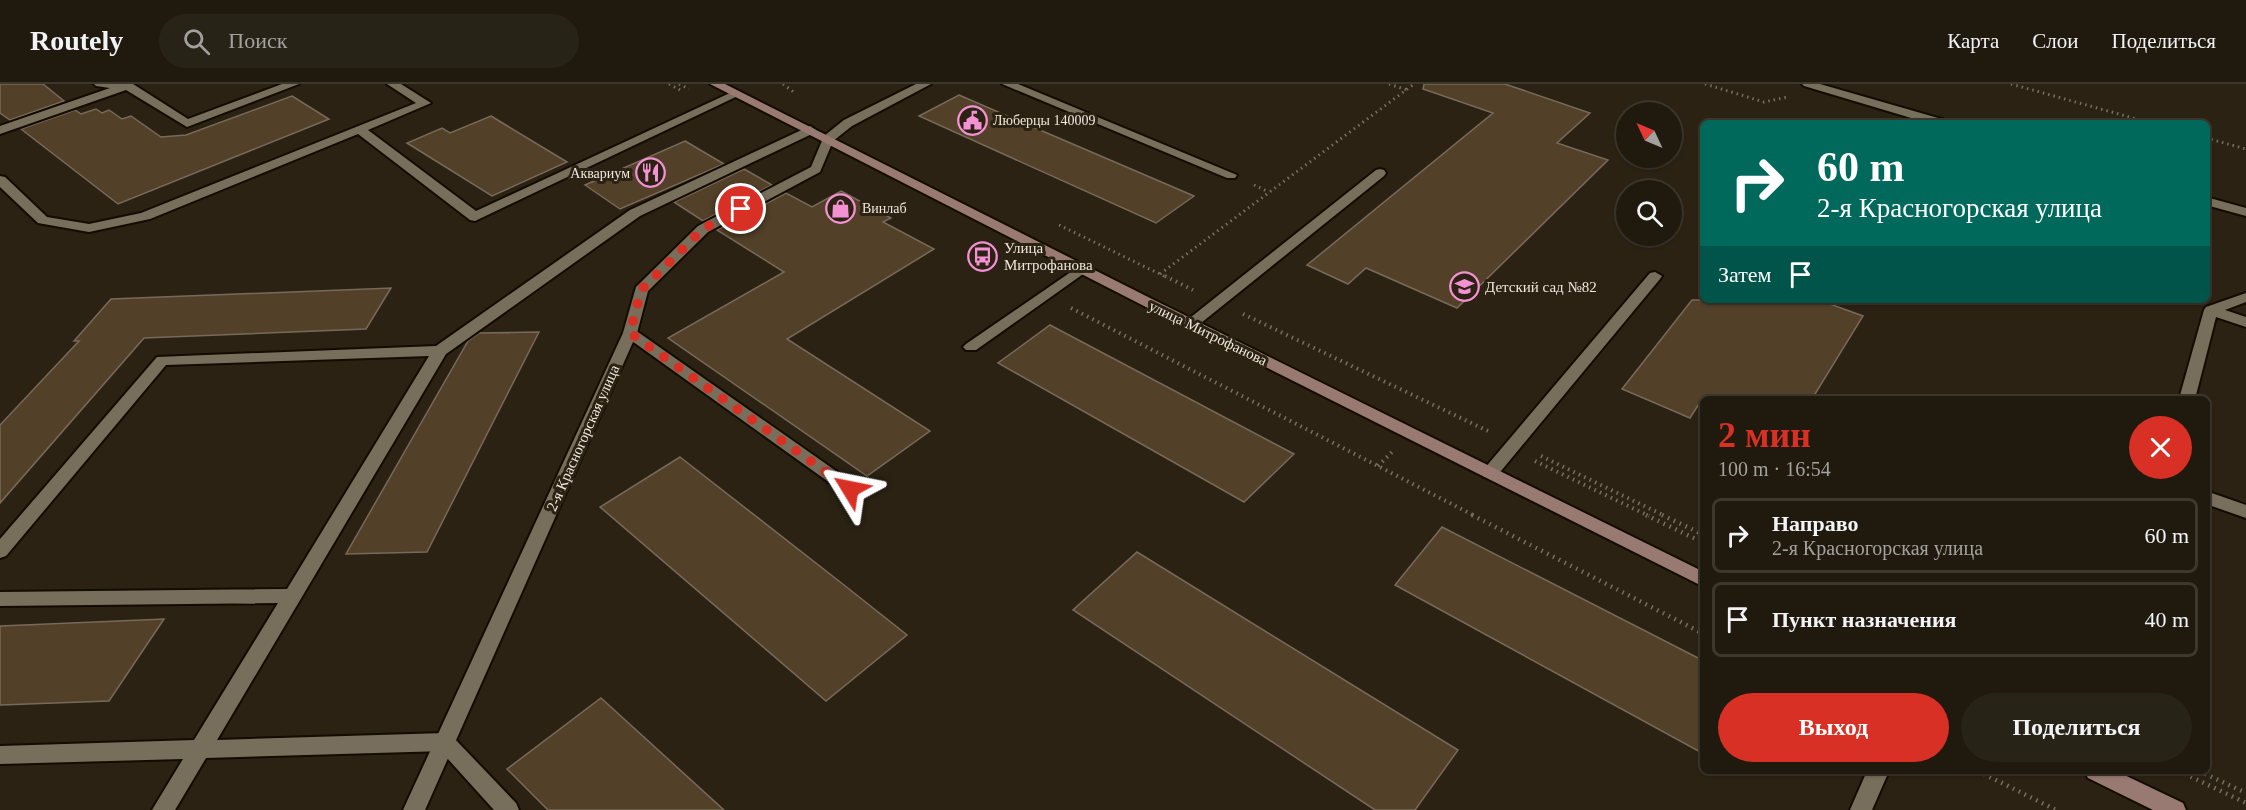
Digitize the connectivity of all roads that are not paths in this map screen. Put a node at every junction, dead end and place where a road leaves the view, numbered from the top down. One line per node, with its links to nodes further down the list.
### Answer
1 (100, 84): 8 (street)
2 (293, 84): 8 (street)
3 (393, 84): 12 (street)
4 (716, 84): 9 (main road, улица Митрофанова)
5 (925, 84): 14 (street)
6 (1008, 84): 16 (street)
7 (1808, 84): 10 (street)
8 (130, 85): 11 (street)
9 (736, 94): 12 (street); 13 (main road, улица Митрофанова)
10 (1931, 120)
11 (0, 130)
12 (360, 130): 17 (street)
13 (810, 130): 14 (main road, улица Митрофанова); 28 (street)
14 (828, 139): 20 (main road, улица Митрофанова); 26 (street, 2-я Красногорская улица)
15 (1380, 173): 25 (street)
16 (1232, 175)
17 (0, 180)
18 (2210, 202): 19 (street)
19 (2246, 212)
20 (1081, 269): 25 (main road, улица Митрофанова); 27 (street)
21 (1655, 276): 30 (street)
22 (2246, 297): 23 (street)
23 (2211, 310): 24 (street); 29 (street)
24 (2246, 322)
25 (1191, 324): 30 (main road, улица Митрофанова)
26 (630, 333): 31 (street); 38 (street, 2-я Красногорская улица)
27 (971, 347)
28 (440, 351): 34 (street); 36 (street)
29 (2188, 396)
30 (1490, 473): 35 (main road, улица Митрофанова)
31 (850, 489)
32 (2210, 498): 33 (street)
33 (2246, 512)
34 (0, 551)
35 (1700, 578)
36 (292, 596): 37 (street); 39 (street)
37 (0, 600)
38 (445, 742): 39 (street); 44 (street, 2-я Красногорская улица); 45 (street)
39 (200, 749): 40 (street); 43 (street)
40 (0, 755)
41 (1877, 774): 46 (street)
42 (2101, 774): 47 (main road)
43 (164, 810)
44 (414, 810)
45 (508, 810)
46 (1861, 810)
47 (2175, 810)

